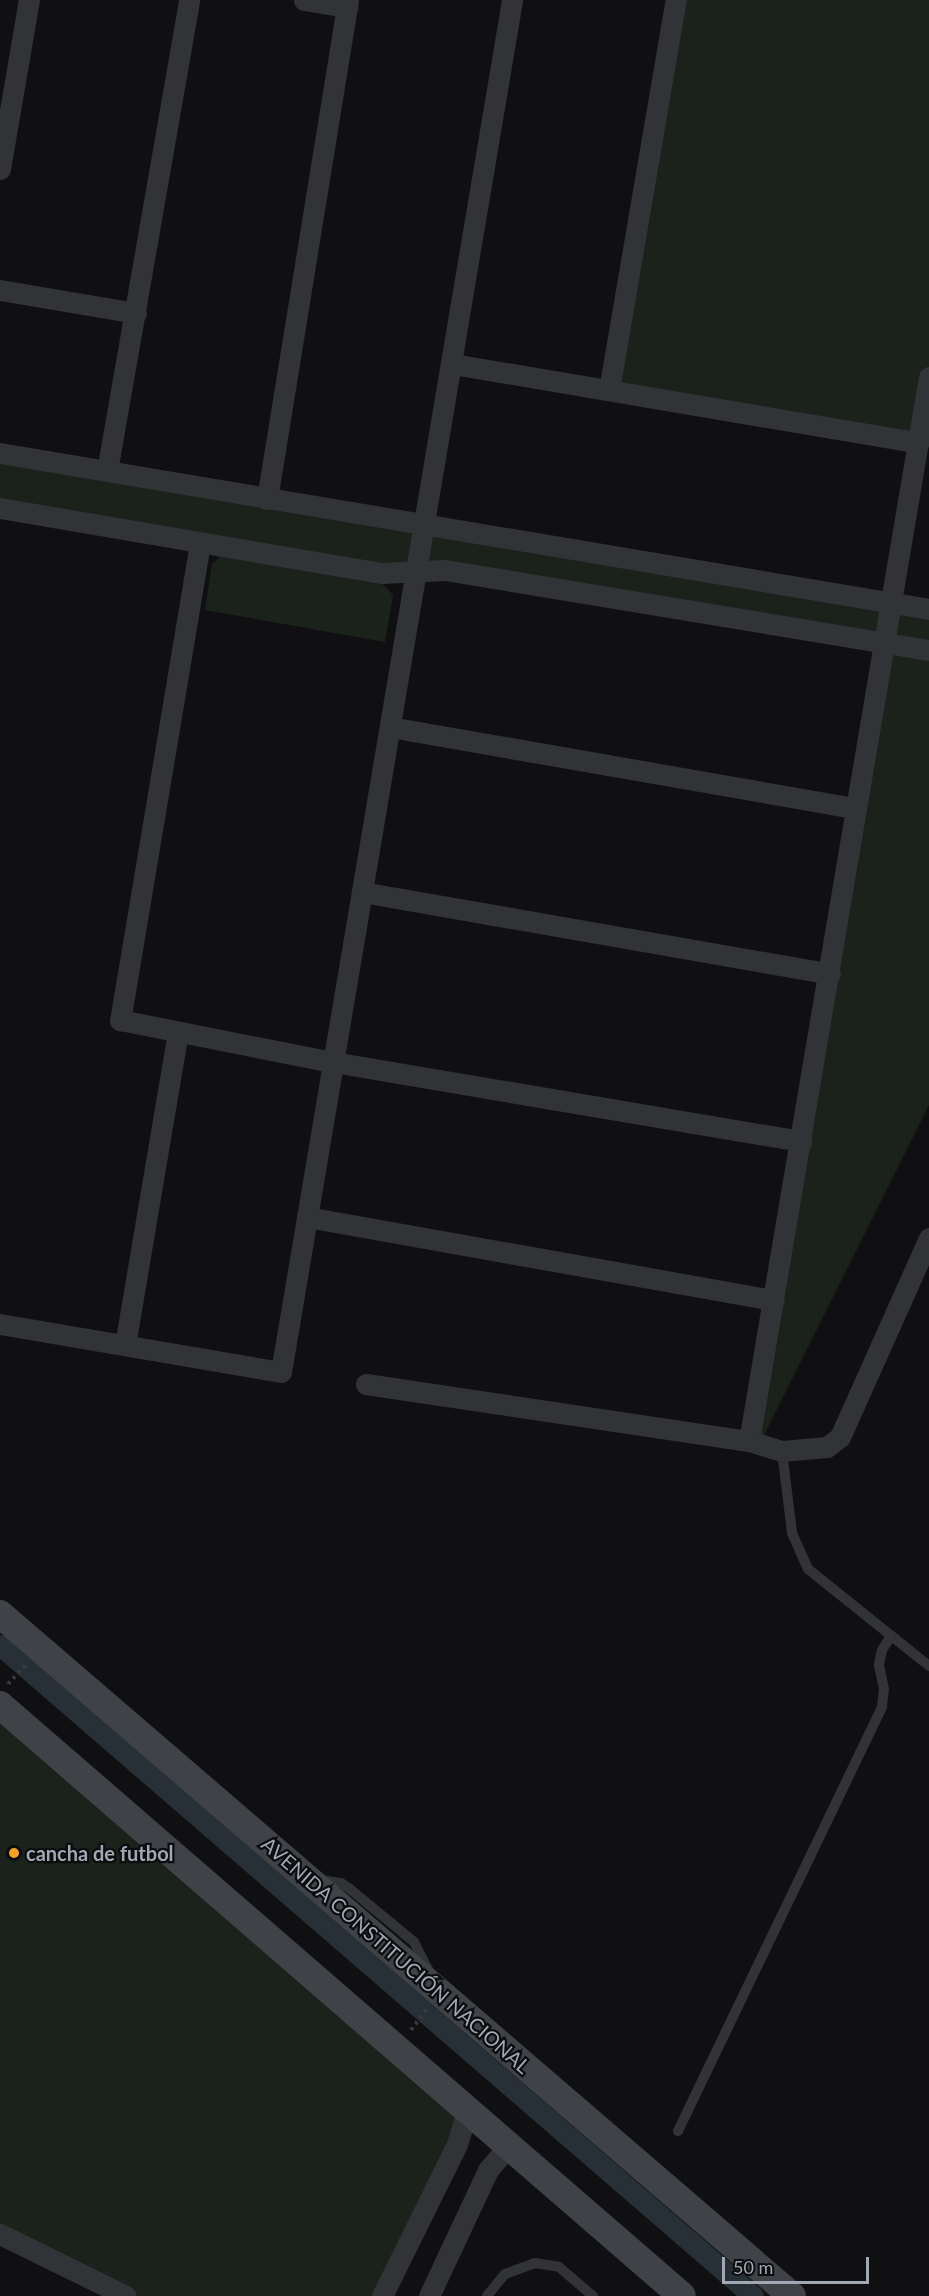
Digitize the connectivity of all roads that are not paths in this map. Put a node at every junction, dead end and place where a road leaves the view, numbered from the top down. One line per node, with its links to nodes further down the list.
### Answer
1 (29, 0): 7 (street)
2 (189, 0): 9 (street)
3 (304, 0): 6 (street)
4 (512, 0): 10 (street)
5 (676, 0): 12 (street)
6 (347, 4): 16 (street)
7 (0, 169)
8 (0, 290): 9 (street)
9 (136, 313): 15 (street)
10 (453, 364): 12 (street); 18 (street)
11 (929, 377): 13 (street)
12 (609, 390): 13 (street)
13 (918, 443): 21 (street)
14 (0, 453): 15 (street)
15 (107, 471): 16 (street)
16 (267, 498): 18 (street)
17 (0, 508): 19 (street)
18 (426, 524): 20 (street); 21 (street)
19 (200, 543): 20 (street); 29 (street)
20 (417, 571): 23 (street); 25 (street)
21 (891, 603): 22 (street); 23 (street)
22 (929, 609)
23 (885, 642): 24 (street); 26 (street)
24 (929, 650)
25 (390, 727): 26 (street); 27 (street)
26 (856, 808): 28 (street)
27 (362, 892): 28 (street); 30 (street)
28 (830, 974): 31 (street)
29 (178, 1033): 30 (street); 36 (street)
30 (333, 1062): 31 (street); 32 (street)
31 (801, 1141): 34 (street)
32 (307, 1217): 34 (street); 36 (street)
33 (929, 1238): 39 (street)
34 (774, 1300): 38 (street)
35 (0, 1324): 36 (street)
36 (125, 1345)
37 (366, 1384): 38 (street)
38 (749, 1441): 39 (street)
39 (782, 1451): 41 (lane)
40 (0, 1614): 54 (main road, AVENIDA CONSTITUCIÓN NACIONAL)
41 (891, 1636): 42 (lane); 45 (lane)
42 (929, 1666)
43 (0, 1705): 44 (main road)
44 (467, 2111): 46 (main road); 49 (street)
45 (678, 2131)
46 (508, 2146): 50 (street); 53 (main road)
47 (0, 2234): 48 (street)
48 (126, 2296)
49 (382, 2296)
50 (429, 2296)
51 (487, 2296): 52 (lane)
52 (593, 2296)
53 (682, 2296)
54 (792, 2296)

